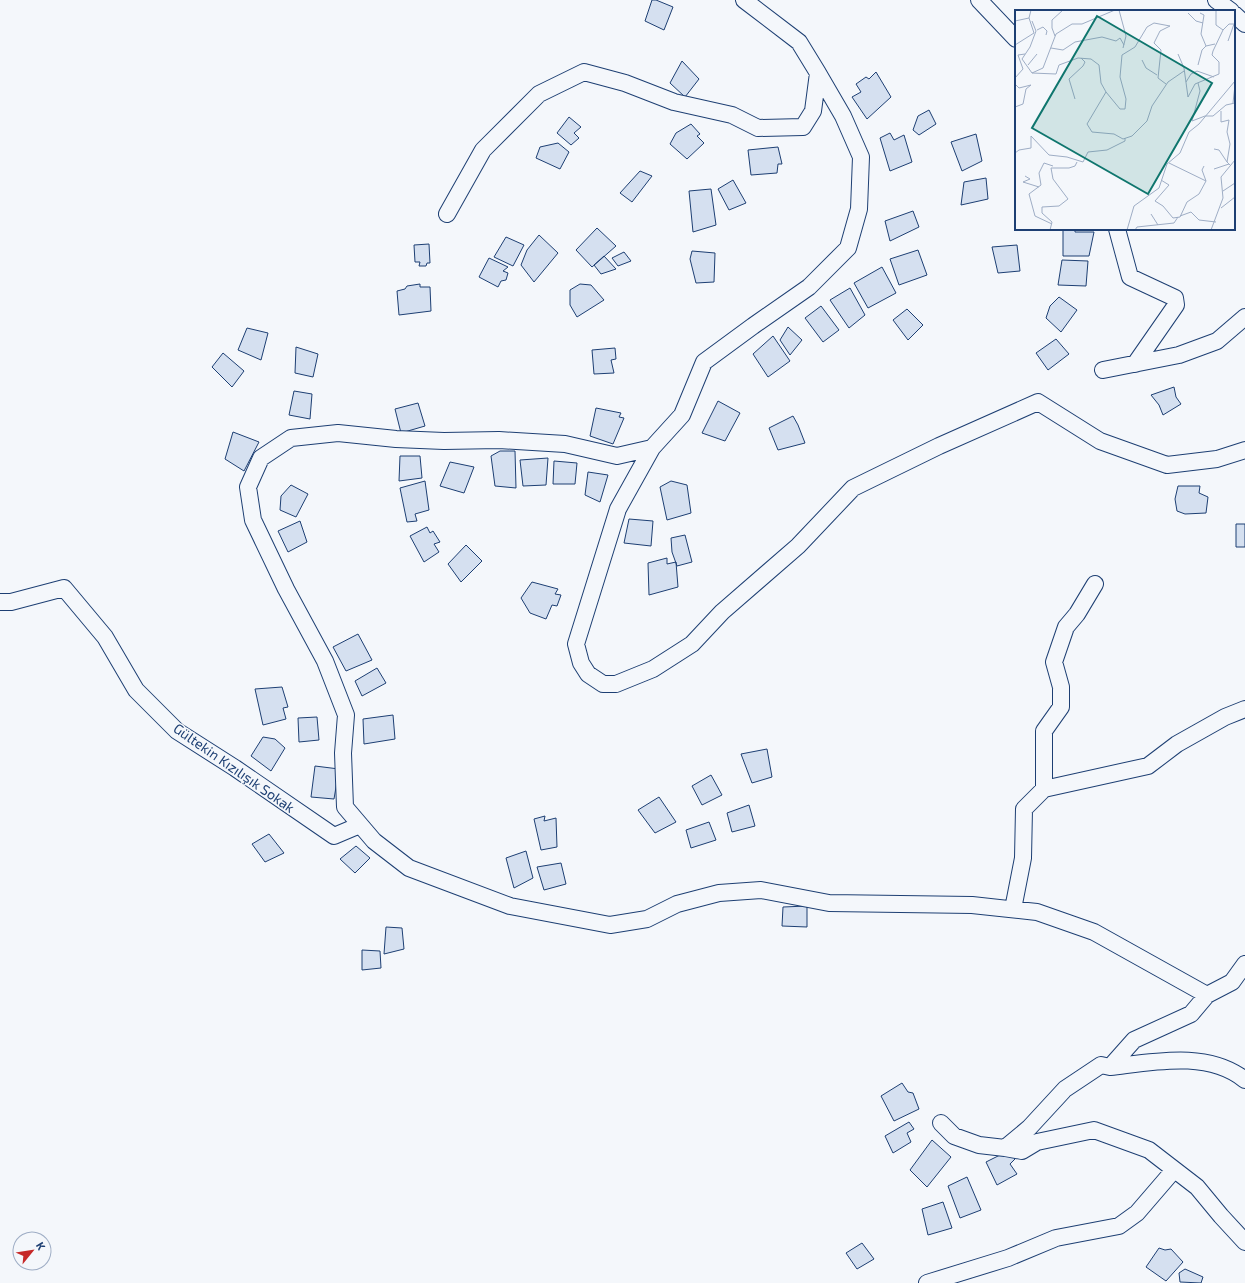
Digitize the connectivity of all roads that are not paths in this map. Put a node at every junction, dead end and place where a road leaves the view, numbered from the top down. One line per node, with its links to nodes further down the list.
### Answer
1 (744, 0): 8 (street)
2 (979, 0): 7 (street)
3 (1216, 0): 4 (street)
4 (1230, 10)
5 (1235, 15): 6 (street)
6 (1245, 24)
7 (1015, 38)
8 (818, 73): 9 (street); 14 (street)
9 (447, 214)
10 (1117, 230): 12 (street)
11 (1245, 317): 12 (street)
12 (1135, 364): 13 (street)
13 (1103, 370)
14 (652, 448): 15 (street); 20 (street)
15 (1245, 450)
16 (1095, 584): 19 (street)
17 (0, 602): 20 (street, Gültekin Kızılışık Sokak)
18 (1245, 710): 19 (street)
19 (1044, 789): 21 (street)
20 (360, 825): 21 (street)
21 (1013, 909): 23 (street)
22 (1245, 964): 23 (street)
23 (1207, 995): 24 (street)
24 (1110, 1067): 25 (street); 27 (street)
25 (1245, 1080)
26 (941, 1123): 27 (street)
27 (1005, 1148): 28 (street)
28 (1174, 1170): 29 (street); 30 (street)
29 (1245, 1242)
30 (927, 1283)

